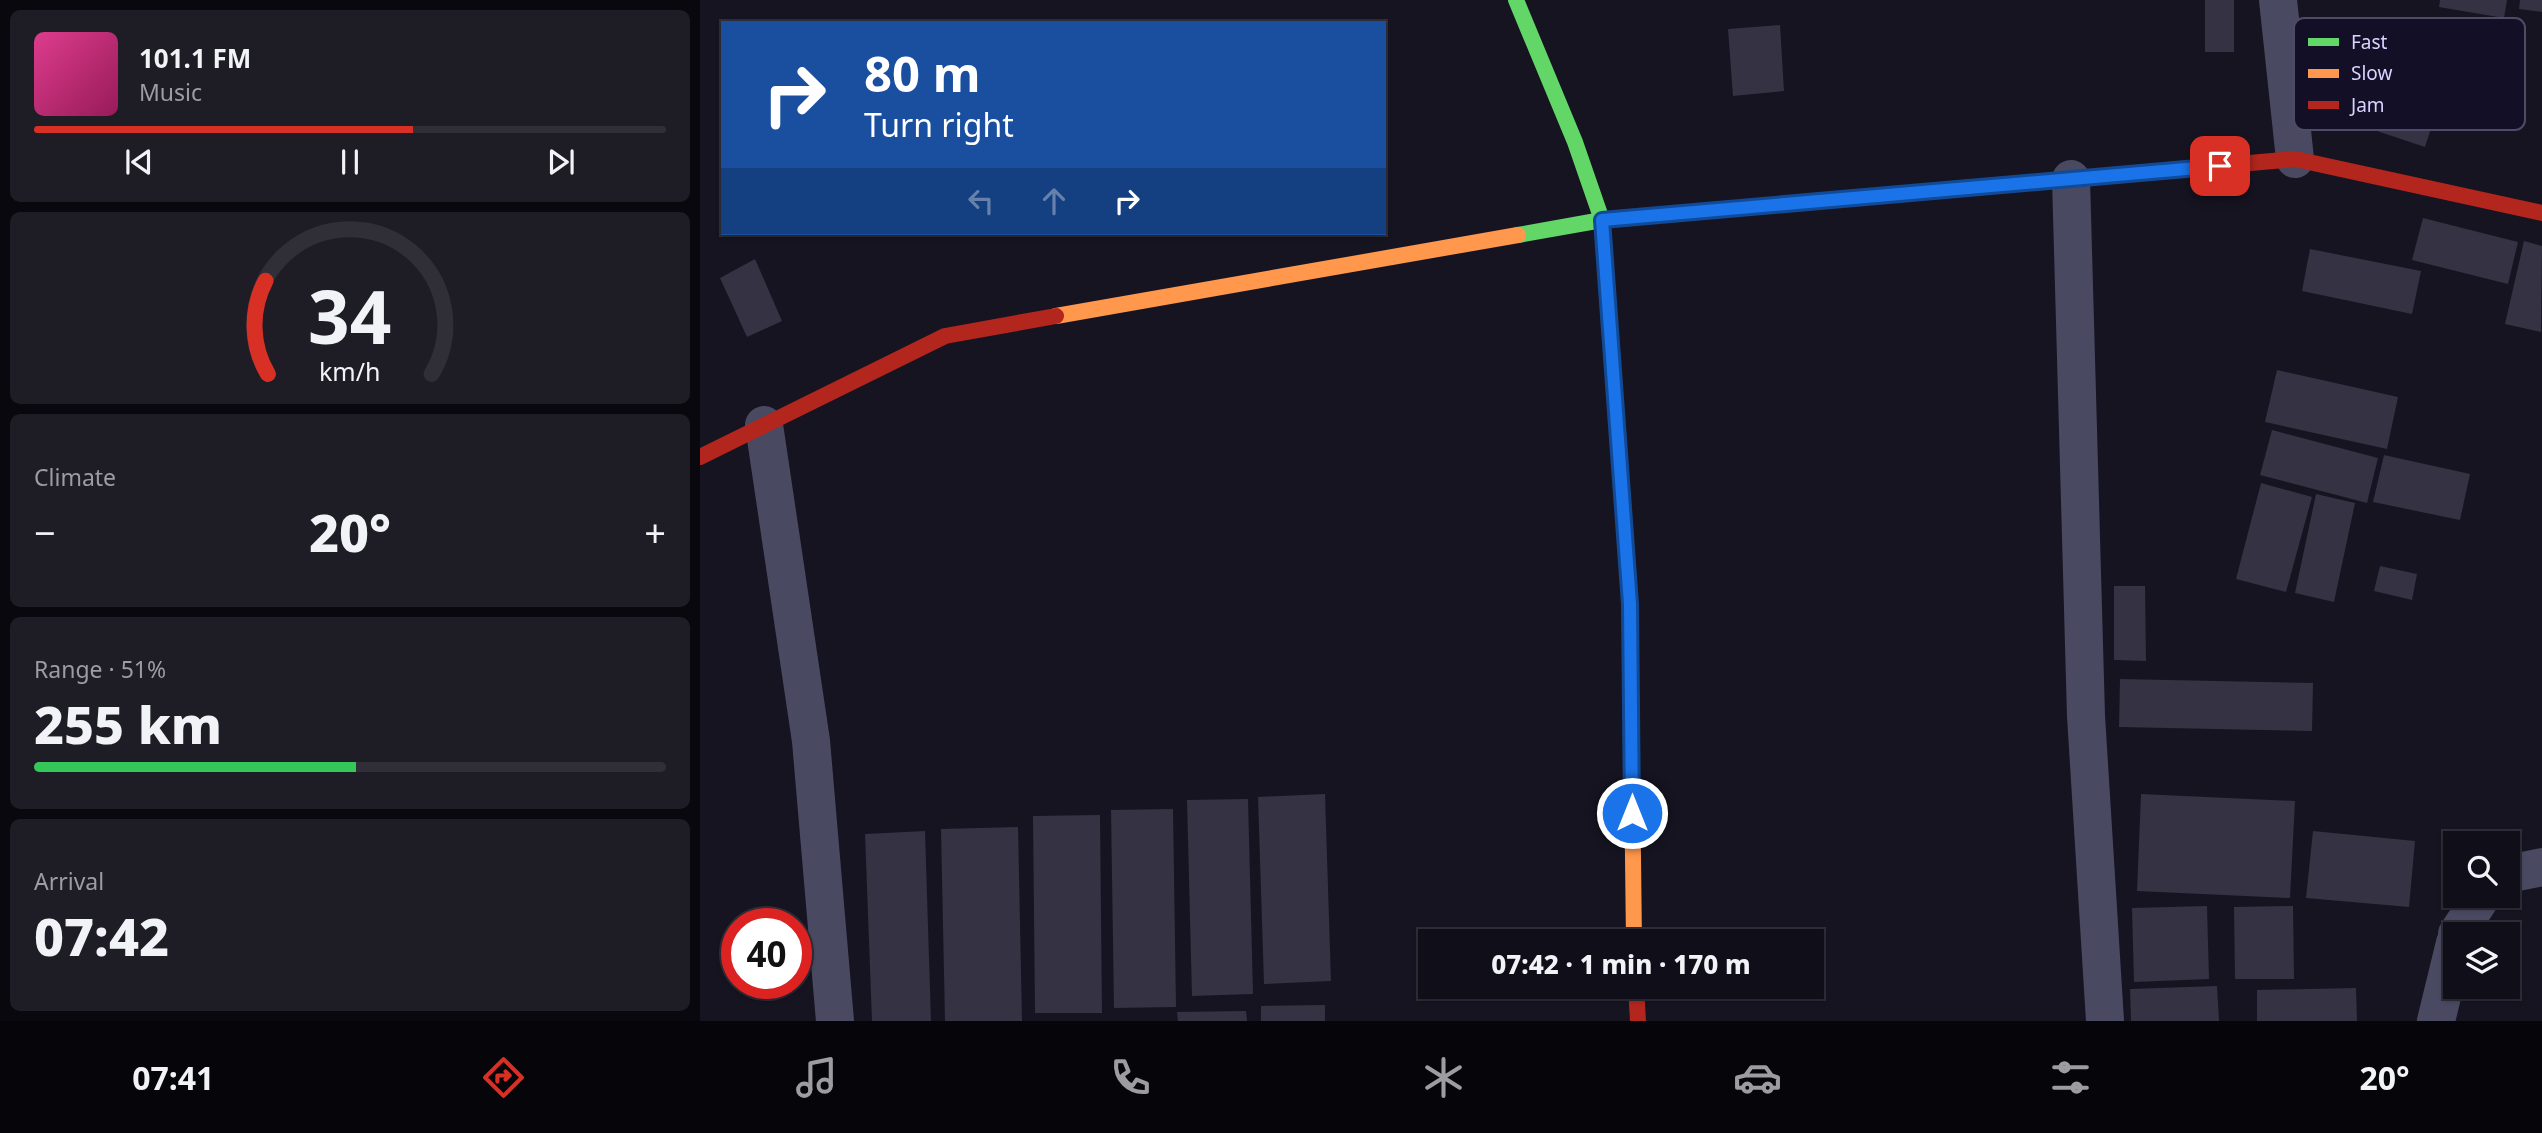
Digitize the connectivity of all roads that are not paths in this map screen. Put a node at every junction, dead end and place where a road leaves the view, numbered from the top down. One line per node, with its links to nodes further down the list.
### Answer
1 (1517, 0): 6 (street)
2 (2278, 0): 3 (street)
3 (2295, 159): 4 (street); 5 (street)
4 (2071, 179): 6 (street); 16 (street)
5 (2542, 213)
6 (1602, 220): 7 (street); 11 (street)
7 (764, 425): 8 (street); 14 (street)
8 (700, 457)
9 (2542, 867): 10 (street)
10 (2520, 872)
11 (1634, 929)
12 (2443, 992): 17 (street)
13 (1637, 999): 15 (street)
14 (835, 1021)
15 (1638, 1021)
16 (2105, 1021)
17 (2436, 1021)

